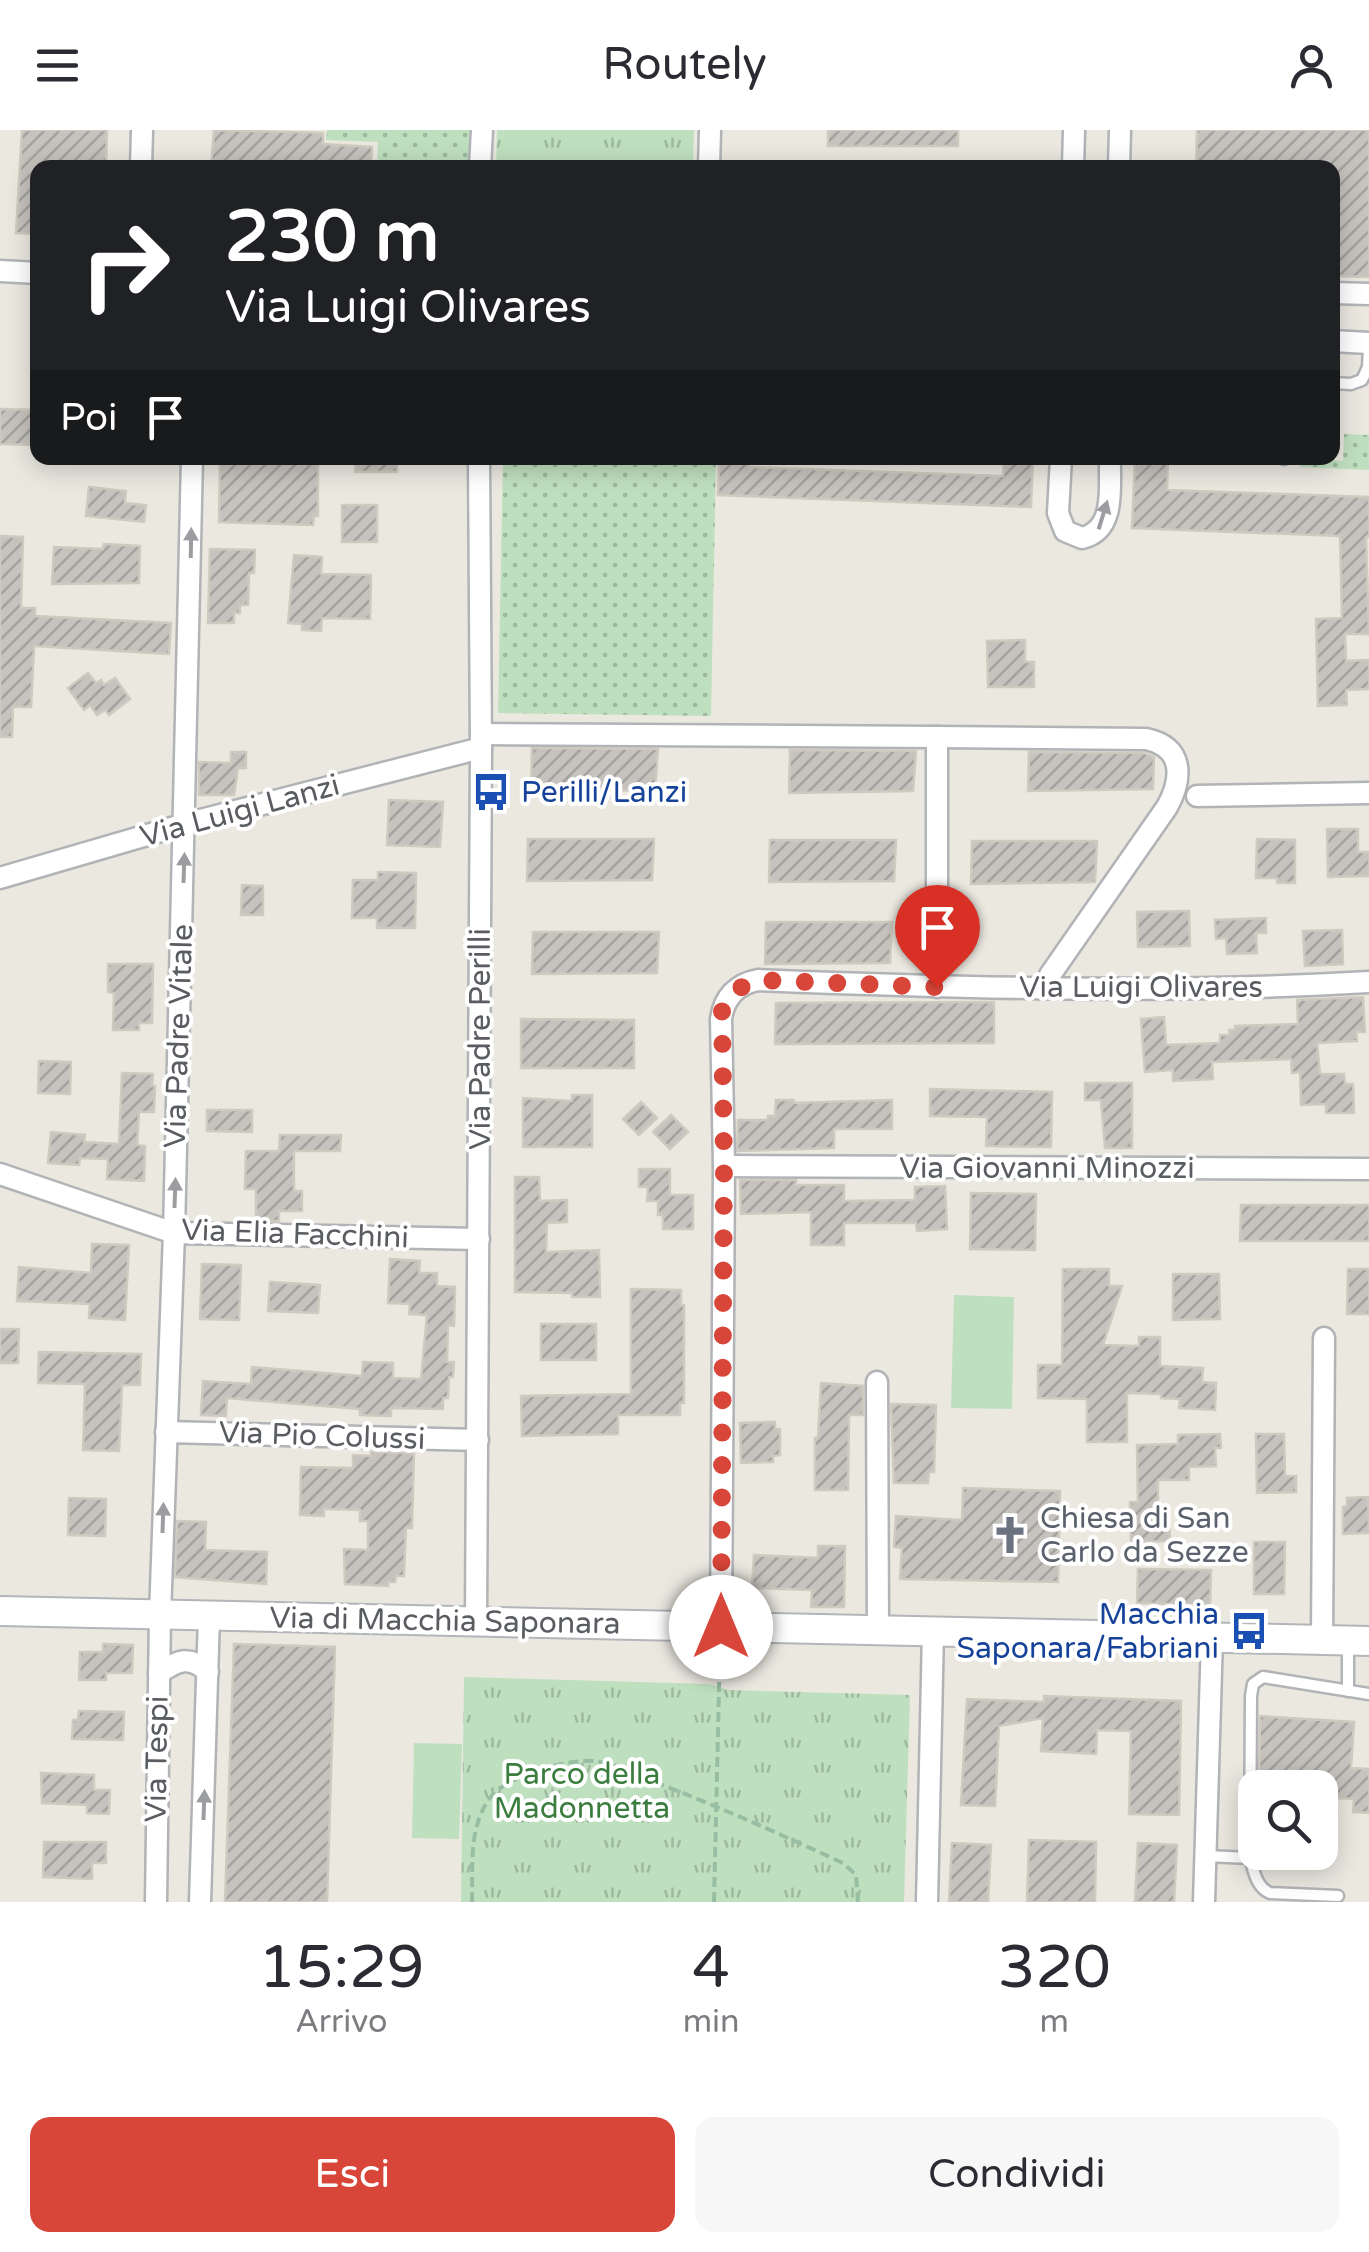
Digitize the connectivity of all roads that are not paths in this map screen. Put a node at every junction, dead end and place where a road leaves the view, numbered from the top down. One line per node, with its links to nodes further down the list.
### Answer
1 (142, 130): 6 (street)
2 (482, 130): 7 (street)
3 (710, 130): 8 (street)
4 (1074, 130): 9 (street)
5 (1120, 130): 10 (street)
6 (141, 160)
7 (480, 160)
8 (709, 160)
9 (1073, 160)
10 (1119, 160)
11 (0, 272): 12 (street)
12 (30, 272)
13 (1340, 293): 14 (street)
14 (1369, 294)
15 (1340, 343): 16 (street)
16 (1369, 345): 17 (lane)
17 (1340, 383)
18 (192, 465): 26 (street, Via Padre Vitale, one-way to 18)
19 (479, 465): 23 (street, Via Padre Perilli)
20 (1061, 465): 21 (street, one-way to 21)
21 (1110, 465)
22 (937, 736): 23 (street, Via Luigi Lanzi); 28 (street, Via Luigi Lanzi); 30 (street)
23 (481, 741): 26 (street, Via Luigi Lanzi); 35 (street, Via Padre Perilli)
24 (1369, 793): 25 (street)
25 (1196, 796)
26 (185, 824): 27 (street, Via Luigi Lanzi); 34 (street, Via Padre Vitale, one-way to 26)
27 (0, 878)
28 (1050, 975)
29 (1369, 982): 30 (street, Via Luigi Olivares)
30 (937, 987): 31 (street, Via Luigi Olivares)
31 (724, 1166): 32 (street, Via Giovanni Minozzi); 44 (street)
32 (1369, 1169)
33 (0, 1174): 34 (street, Via Elia Facchini)
34 (174, 1233): 35 (street, Via Elia Facchini); 38 (street, Via Padre Vitale)
35 (479, 1238): 39 (street, Via Padre Perilli)
36 (1324, 1338): 48 (street)
37 (877, 1382): 45 (street)
38 (166, 1432): 39 (street, Via Pio Colussi); 41 (street, Via Padre Vitale, one-way to 38)
39 (478, 1440): 43 (street, Via Padre Perilli)
40 (0, 1611): 41 (street, Via di Macchia Saponara)
41 (160, 1615): 42 (street, Via di Macchia Saponara); 50 (street, Via Tespi)
42 (210, 1616): 43 (street, Via di Macchia Saponara); 49 (street, Via Tespi)
43 (476, 1620): 44 (street, Via di Macchia Saponara)
44 (721, 1627): 45 (street, Via di Macchia Saponara)
45 (878, 1630): 46 (street, Via di Macchia Saponara)
46 (932, 1631): 47 (street, Via di Macchia Saponara); 60 (street)
47 (1212, 1638): 48 (street, Via di Macchia Saponara); 54 (street)
48 (1346, 1641): 51 (lane)
49 (208, 1672): 50 (street); 59 (street, Via Tespi, one-way to 49)
50 (158, 1673): 58 (street, Via Tespi)
51 (1348, 1691): 52 (lane); 53 (lane)
52 (1369, 1694)
53 (1251, 1770)
54 (1206, 1856): 55 (lane); 61 (street)
55 (1238, 1857)
56 (1254, 1870): 57 (lane)
57 (1338, 1896)
58 (156, 1902)
59 (200, 1902)
60 (927, 1902)
61 (1204, 1902)

